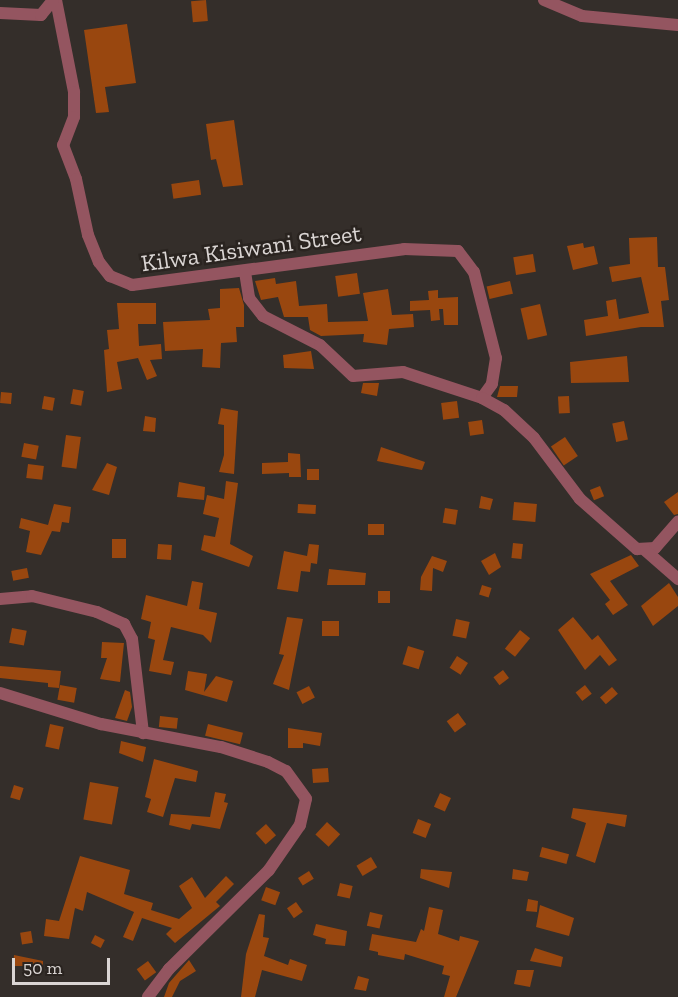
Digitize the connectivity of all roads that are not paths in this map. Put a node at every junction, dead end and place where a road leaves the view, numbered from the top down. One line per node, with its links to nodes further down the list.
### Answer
1 (54, 0): 4 (street); 6 (street, Kilwa Kisiwani Street)
2 (544, 0): 5 (street)
3 (0, 13): 4 (street)
4 (46, 14): 6 (street)
5 (678, 25)
6 (62, 45): 7 (street, Kilwa Kisiwani Street)
7 (245, 272): 8 (street); 8 (street, Kilwa Kisiwani Street)
8 (482, 398): 10 (street)
9 (678, 522): 10 (street)
10 (646, 551): 11 (street)
11 (678, 579)
12 (0, 599): 14 (street)
13 (0, 693): 14 (street)
14 (143, 733): 15 (street)
15 (148, 997)

